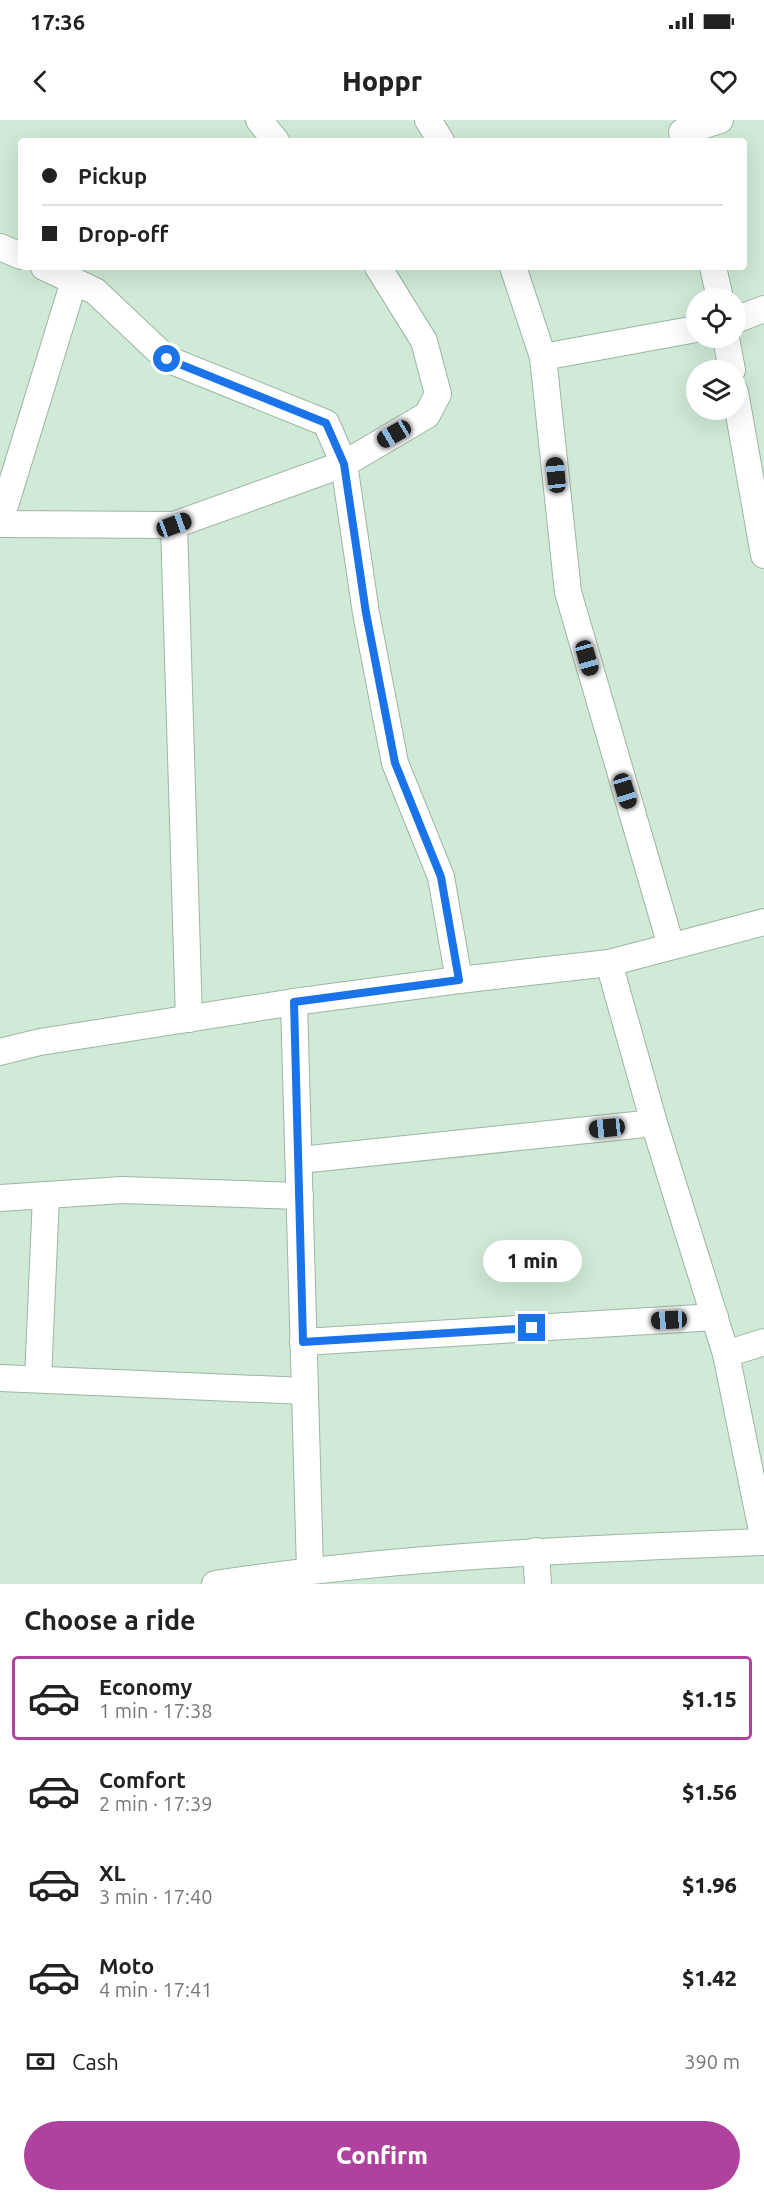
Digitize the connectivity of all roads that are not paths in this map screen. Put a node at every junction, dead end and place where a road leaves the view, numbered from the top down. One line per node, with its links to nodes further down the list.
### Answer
1 (259, 120): 5 (street)
2 (428, 120): 6 (street)
3 (720, 120): 4 (street)
4 (681, 131)
5 (274, 138)
6 (439, 138)
7 (0, 247): 8 (street)
8 (18, 255)
9 (51, 270): 13 (street)
10 (380, 270): 20 (street)
11 (514, 270): 18 (street)
12 (713, 270): 14 (street)
13 (74, 280): 20 (street); 22 (street)
14 (717, 288)
15 (764, 309): 16 (street)
16 (746, 316)
17 (686, 331): 18 (street)
18 (543, 357): 26 (street)
19 (741, 420): 21 (street)
20 (344, 464): 23 (street); 28 (street)
21 (759, 505): 24 (street)
22 (0, 523): 23 (street)
23 (174, 525): 30 (street)
24 (764, 555)
25 (764, 922): 26 (street)
26 (671, 946): 27 (street)
27 (609, 963): 28 (street); 32 (street)
28 (459, 980): 29 (street)
29 (294, 1002): 30 (street); 33 (street)
30 (189, 1018): 31 (street)
31 (0, 1052)
32 (654, 1123): 33 (street); 37 (street)
33 (300, 1160): 35 (street)
34 (46, 1196): 35 (street); 36 (street); 42 (street)
35 (300, 1196): 38 (street)
36 (0, 1198)
37 (714, 1317): 38 (street); 40 (street)
38 (303, 1342): 43 (street)
39 (764, 1342): 40 (street)
40 (726, 1354): 44 (street)
41 (0, 1378): 42 (street)
42 (38, 1380): 43 (street)
43 (305, 1391): 46 (street)
44 (764, 1541): 45 (street)
45 (536, 1551): 46 (street); 48 (street)
46 (310, 1570): 47 (street)
47 (215, 1584)
48 (538, 1584)

